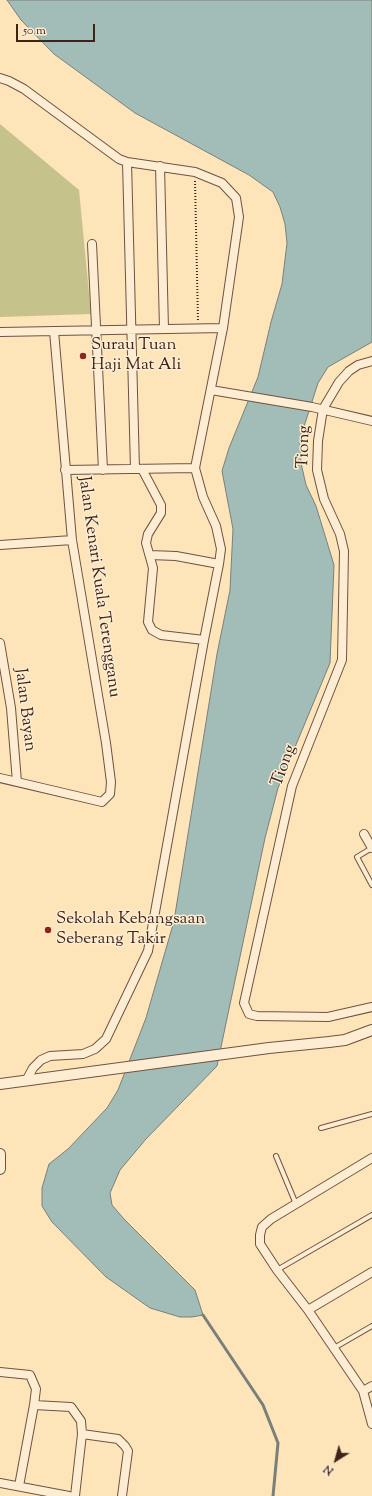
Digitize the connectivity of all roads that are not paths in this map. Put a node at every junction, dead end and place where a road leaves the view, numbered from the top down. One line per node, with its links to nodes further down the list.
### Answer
1 (0, 78): 2 (street)
2 (127, 162): 3 (street); 6 (street)
3 (160, 166): 5 (street); 7 (street)
4 (92, 244): 8 (street)
5 (223, 328): 7 (street); 12 (street)
6 (132, 329): 7 (street); 8 (street); 16 (street)
7 (164, 329)
8 (96, 330): 9 (street); 18 (street)
9 (54, 331): 10 (street); 17 (street, Jalan Kenari Kuala Terengganu)
10 (0, 332)
11 (372, 361): 13 (street)
12 (211, 390): 13 (street); 15 (street)
13 (322, 409): 14 (street); 30 (street, Tiong)
14 (372, 421)
15 (195, 468): 16 (street); 22 (street)
16 (139, 469): 18 (street); 21 (street)
17 (65, 470): 18 (street); 19 (street, Jalan Kenari Kuala Terengganu)
18 (103, 470)
19 (72, 540): 20 (street); 26 (street, Jalan Kenari Kuala Terengganu)
20 (0, 544)
21 (150, 555): 22 (street); 23 (street)
22 (219, 564): 23 (street)
23 (204, 640): 32 (street)
24 (0, 643): 26 (street, Jalan Bayan)
25 (0, 778): 26 (street)
26 (17, 782)
27 (364, 834): 28 (street)
28 (372, 848): 29 (lane)
29 (372, 885)
30 (372, 1007)
31 (372, 1030): 32 (street)
32 (26, 1081): 33 (street)
33 (0, 1084)
34 (372, 1114): 35 (lane)
35 (322, 1128)
36 (0, 1154): 39 (street)
37 (276, 1156): 40 (lane)
38 (372, 1158): 40 (street)
39 (0, 1170)
40 (296, 1204): 42 (street)
41 (372, 1215): 42 (lane)
42 (277, 1270): 44 (street)
43 (372, 1272): 44 (street)
44 (308, 1310): 46 (street)
45 (372, 1326): 46 (lane)
46 (334, 1348): 49 (street)
47 (0, 1372): 50 (street)
48 (372, 1386): 49 (street)
49 (363, 1391): 51 (street)
50 (34, 1405): 52 (street); 54 (street)
51 (372, 1424)
52 (82, 1434): 56 (street); 57 (street)
53 (0, 1483): 54 (street)
54 (24, 1490): 55 (street)
55 (69, 1496)
56 (75, 1496)
57 (122, 1496)

